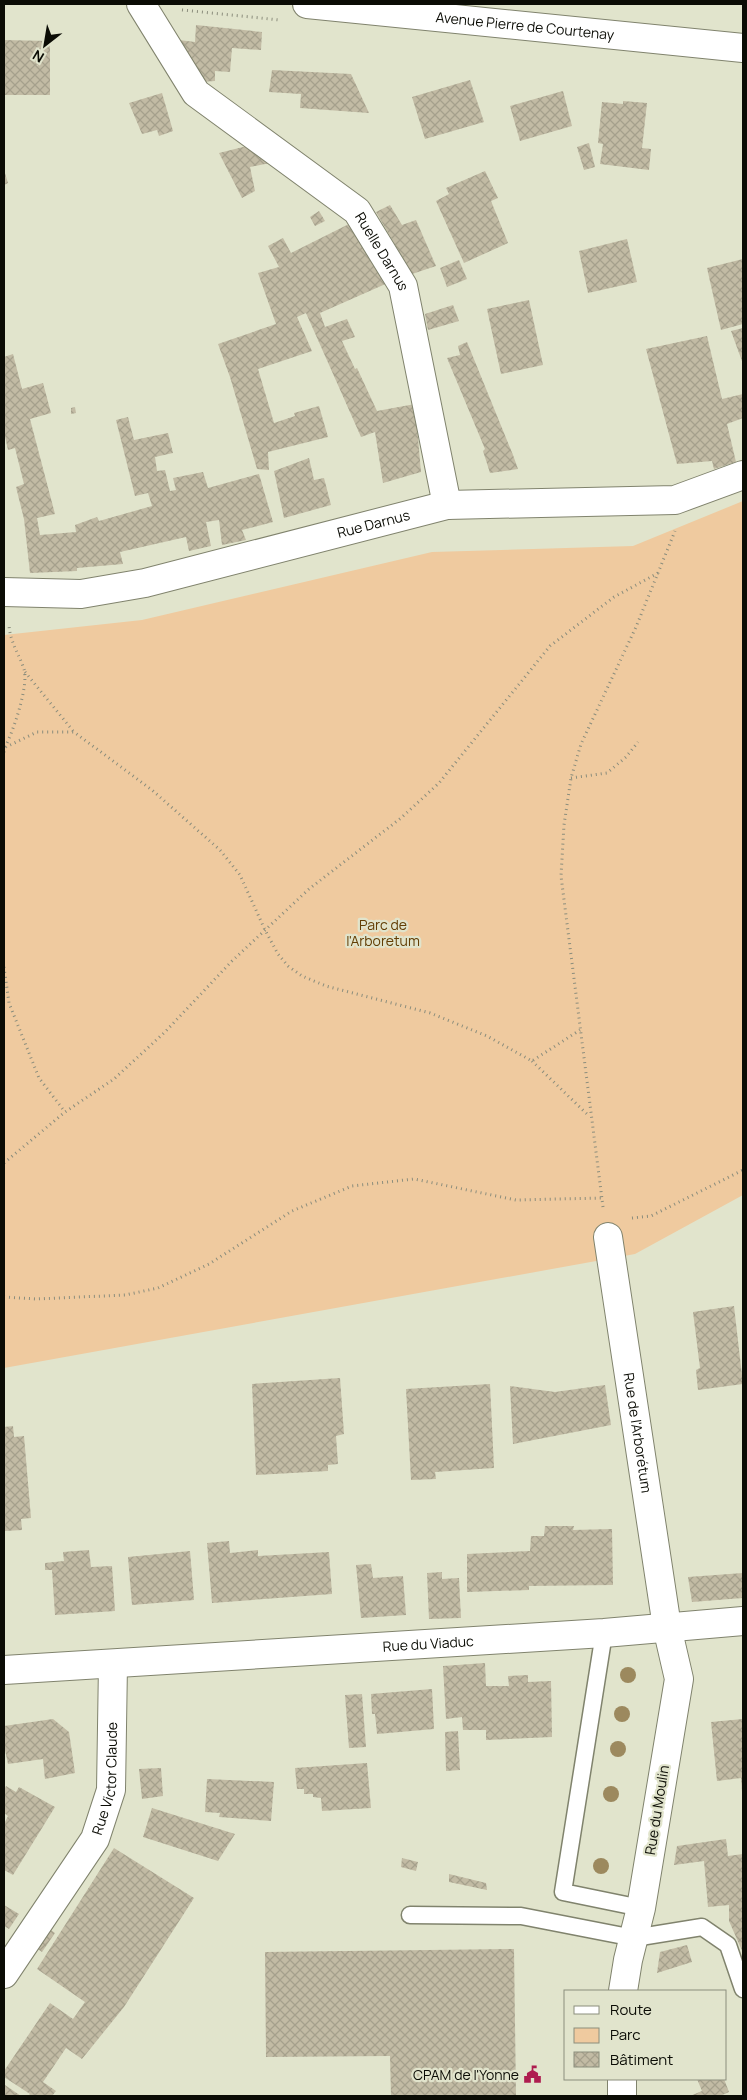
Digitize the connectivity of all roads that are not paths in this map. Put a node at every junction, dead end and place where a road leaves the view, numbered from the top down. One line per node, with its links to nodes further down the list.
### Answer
1 (141, 4): 5 (street, Ruelle Darnus)
2 (307, 4): 3 (street, Avenue Pierre de Courtenay)
3 (743, 48)
4 (743, 475): 5 (street, Rue Darnus)
5 (447, 505): 6 (street, Rue Darnus)
6 (6, 592)
7 (606, 1229): 9 (street, Rue de l'Arborétum)
8 (743, 1621): 9 (street, Rue du Viaduc)
9 (667, 1627): 10 (street, Rue du Viaduc); 13 (street, Rue du Moulin)
10 (604, 1633): 11 (street, Rue du Viaduc); 13 (lane)
11 (113, 1664): 12 (street); 16 (street, Rue Victor Claude)
12 (4, 1670)
13 (641, 1908): 15 (street, Rue du Moulin)
14 (410, 1915): 15 (lane)
15 (634, 1938): 17 (lane); 18 (street, Rue du Moulin)
16 (4, 1974)
17 (743, 1989)
18 (623, 1990)
19 (622, 2080): 20 (street)
20 (622, 2096)

